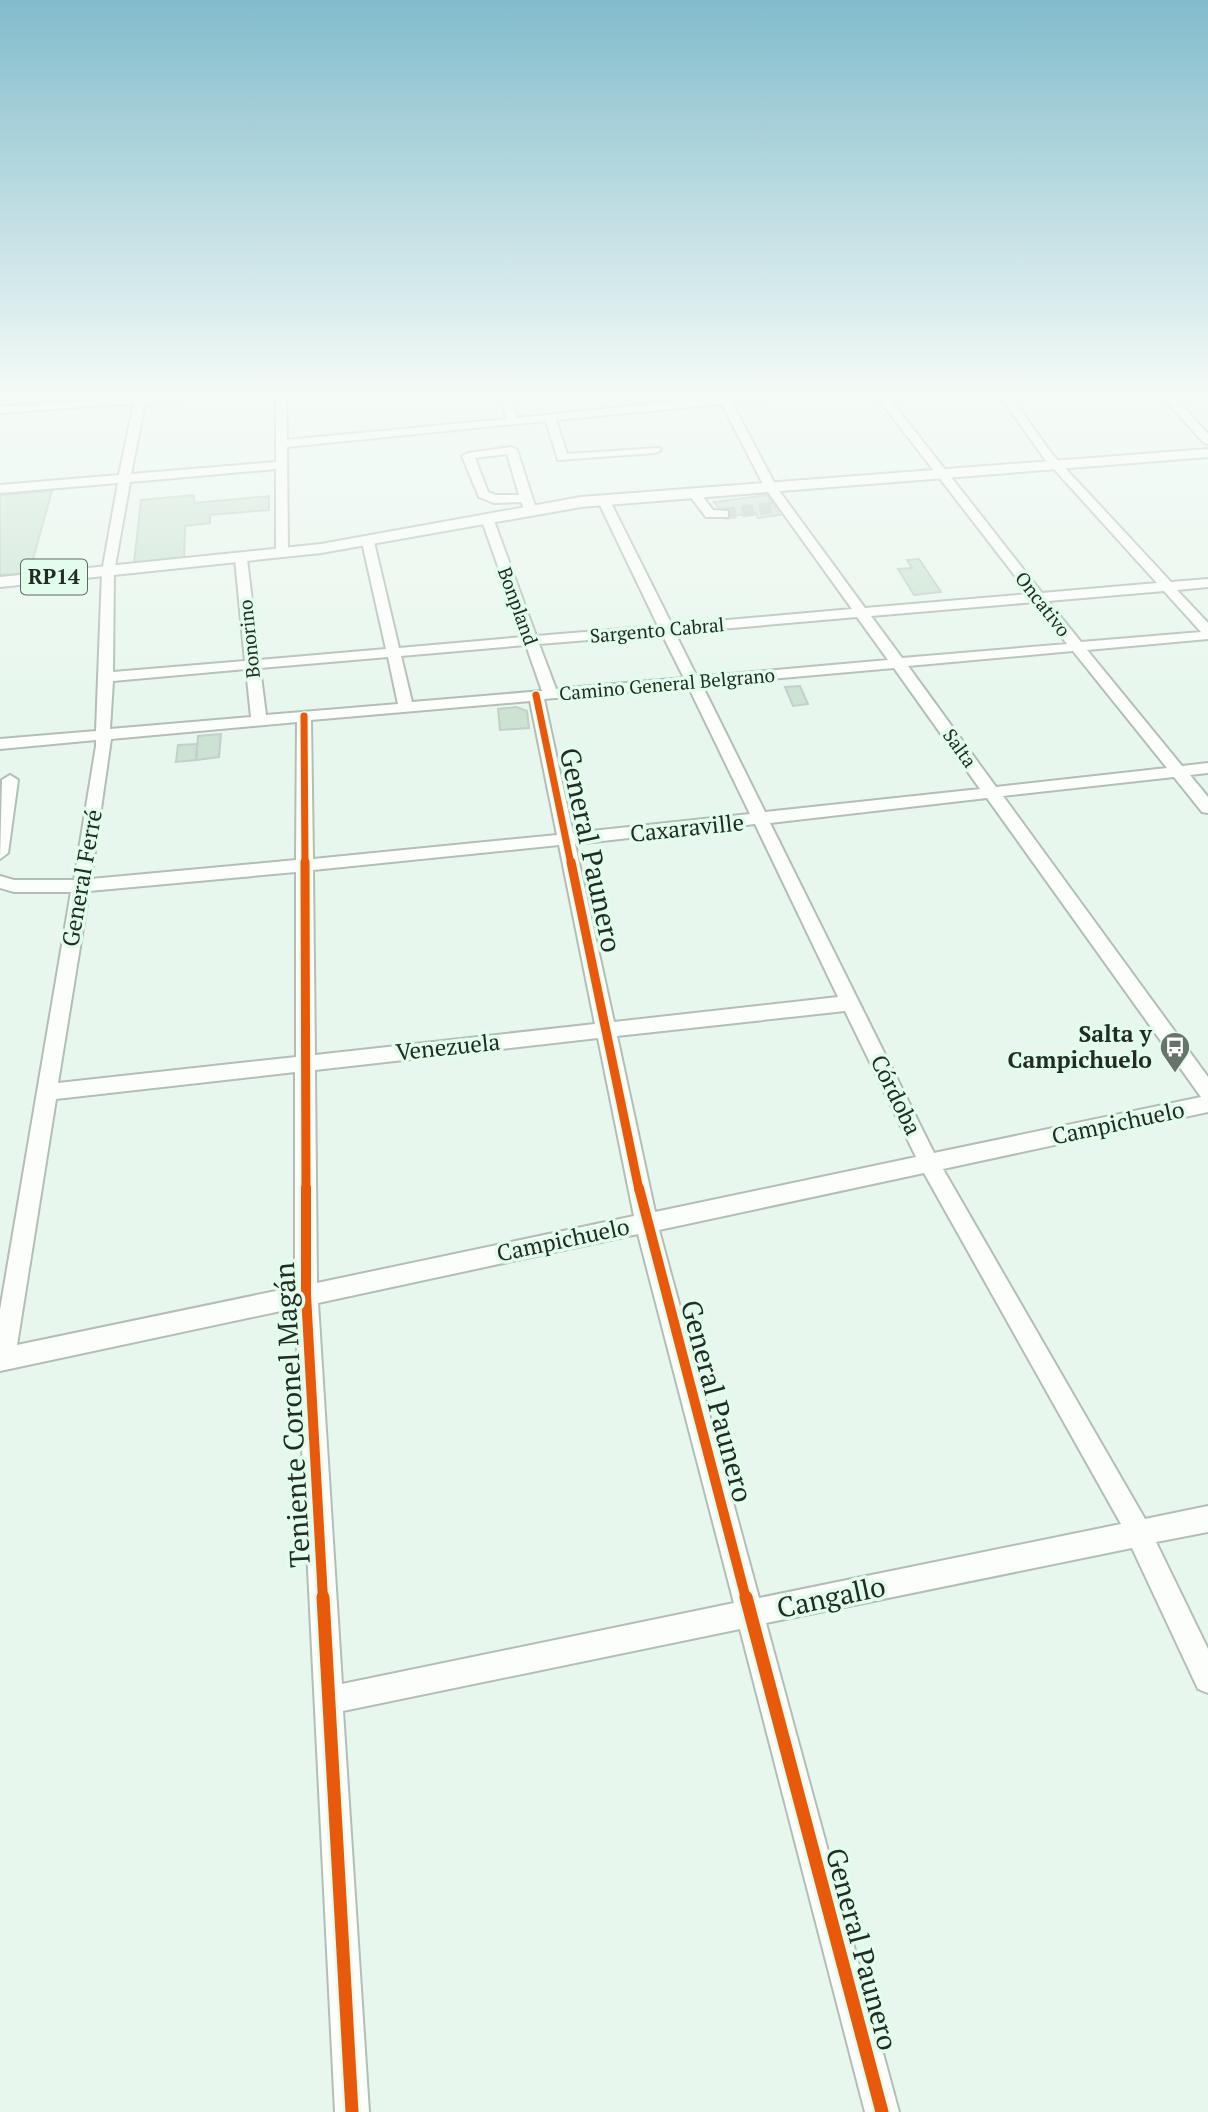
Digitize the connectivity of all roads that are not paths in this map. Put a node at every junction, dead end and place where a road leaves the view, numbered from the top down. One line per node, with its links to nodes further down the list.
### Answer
1 (695, 495): 12 (street)
2 (121, 496): 17 (street, General Ferré)
3 (283, 496): 15 (street)
4 (486, 496): 11 (street)
5 (525, 496): 11 (street)
6 (687, 496): 10 (main road, RP14)
7 (774, 496): 22 (street, Salta)
8 (956, 496): 21 (street, Oncativo)
9 (1083, 496): 20 (street)
10 (604, 501): 11 (main road, RP14); 23 (street, Córdoba)
11 (528, 504): 13 (main road, RP14)
12 (724, 514)
13 (487, 518): 14 (main road, RP14); 25 (street, Bonpland)
14 (368, 542): 15 (main road, RP14); 27 (street)
15 (282, 553): 16 (main road, RP14)
16 (241, 559): 17 (main road, RP14); 29 (street, Bonorino)
17 (108, 572): 18 (main road, RP14); 30 (street, General Ferré)
18 (0, 582)
19 (1208, 583): 20 (street, Sargento Cabral)
20 (1168, 587): 21 (street, Sargento Cabral); 24 (street)
21 (1037, 597): 22 (street, Sargento Cabral); 26 (street, Oncativo)
22 (861, 612): 23 (street, Sargento Cabral); 28 (street, Salta)
23 (667, 630): 25 (street, Sargento Cabral); 31 (street, Córdoba)
24 (1208, 633): 26 (street, Camino General Belgrano)
25 (531, 640): 27 (street, Sargento Cabral); 32 (street, Bonpland)
26 (1077, 647): 28 (street, Camino General Belgrano); 39 (street, Oncativo)
27 (393, 653): 29 (street, Sargento Cabral); 33 (street)
28 (900, 664): 31 (street, Camino General Belgrano); 41 (street, Salta)
29 (252, 665): 30 (street, Sargento Cabral); 35 (street, Bonorino)
30 (106, 677): 36 (street, General Ferré)
31 (692, 681): 32 (street, Camino General Belgrano); 43 (street, Córdoba)
32 (543, 694): 33 (street, Camino General Belgrano); 44 (street, General Paunero)
33 (406, 707): 34 (street, Camino General Belgrano)
34 (304, 716): 35 (street, Camino General Belgrano); 46 (street, Teniente Coronel Magán)
35 (259, 719): 36 (street, Camino General Belgrano)
36 (103, 734): 37 (street, Camino General Belgrano); 48 (street, General Ferré)
37 (0, 744)
38 (1208, 768): 39 (street, Caxaraville)
39 (1180, 771): 41 (street, Caxaraville); 42 (street, Oncativo)
40 (10, 780): 45 (lane)
41 (992, 792): 43 (street, Caxaraville); 52 (street, Salta)
42 (1208, 808)
43 (760, 820): 44 (street, Caxaraville); 49 (street, Córdoba)
44 (564, 840): 46 (street, Caxaraville); 50 (street, General Paunero)
45 (0, 853)
46 (304, 866): 48 (street, Caxaraville); 51 (street, Teniente Coronel Magán)
47 (0, 882): 48 (street, Caxaraville)
48 (81, 885): 53 (street, General Ferré)
49 (851, 1003): 50 (street, Venezuela); 55 (street, Córdoba)
50 (605, 1031): 51 (street, Venezuela); 56 (street, General Paunero)
51 (305, 1062): 53 (street, Venezuela); 57 (street, Teniente Coronel Magán)
52 (1208, 1092)
53 (46, 1093): 58 (street, General Ferré)
54 (1208, 1104): 55 (street, Campichuelo)
55 (929, 1163): 56 (street, Campichuelo); 60 (street, Córdoba)
56 (646, 1222): 57 (street, Campichuelo); 61 (street, General Paunero)
57 (306, 1295): 58 (street, Campichuelo); 63 (street, Teniente Coronel Magán)
58 (2, 1360)
59 (1208, 1519): 60 (street, Cangallo)
60 (1139, 1533): 61 (street, Cangallo); 62 (street, Córdoba)
61 (751, 1614): 63 (street, Cangallo); 65 (street, General Paunero)
62 (1208, 1679)
63 (330, 1700): 64 (street, Teniente Coronel Magán)
64 (352, 2112)
65 (882, 2112)

